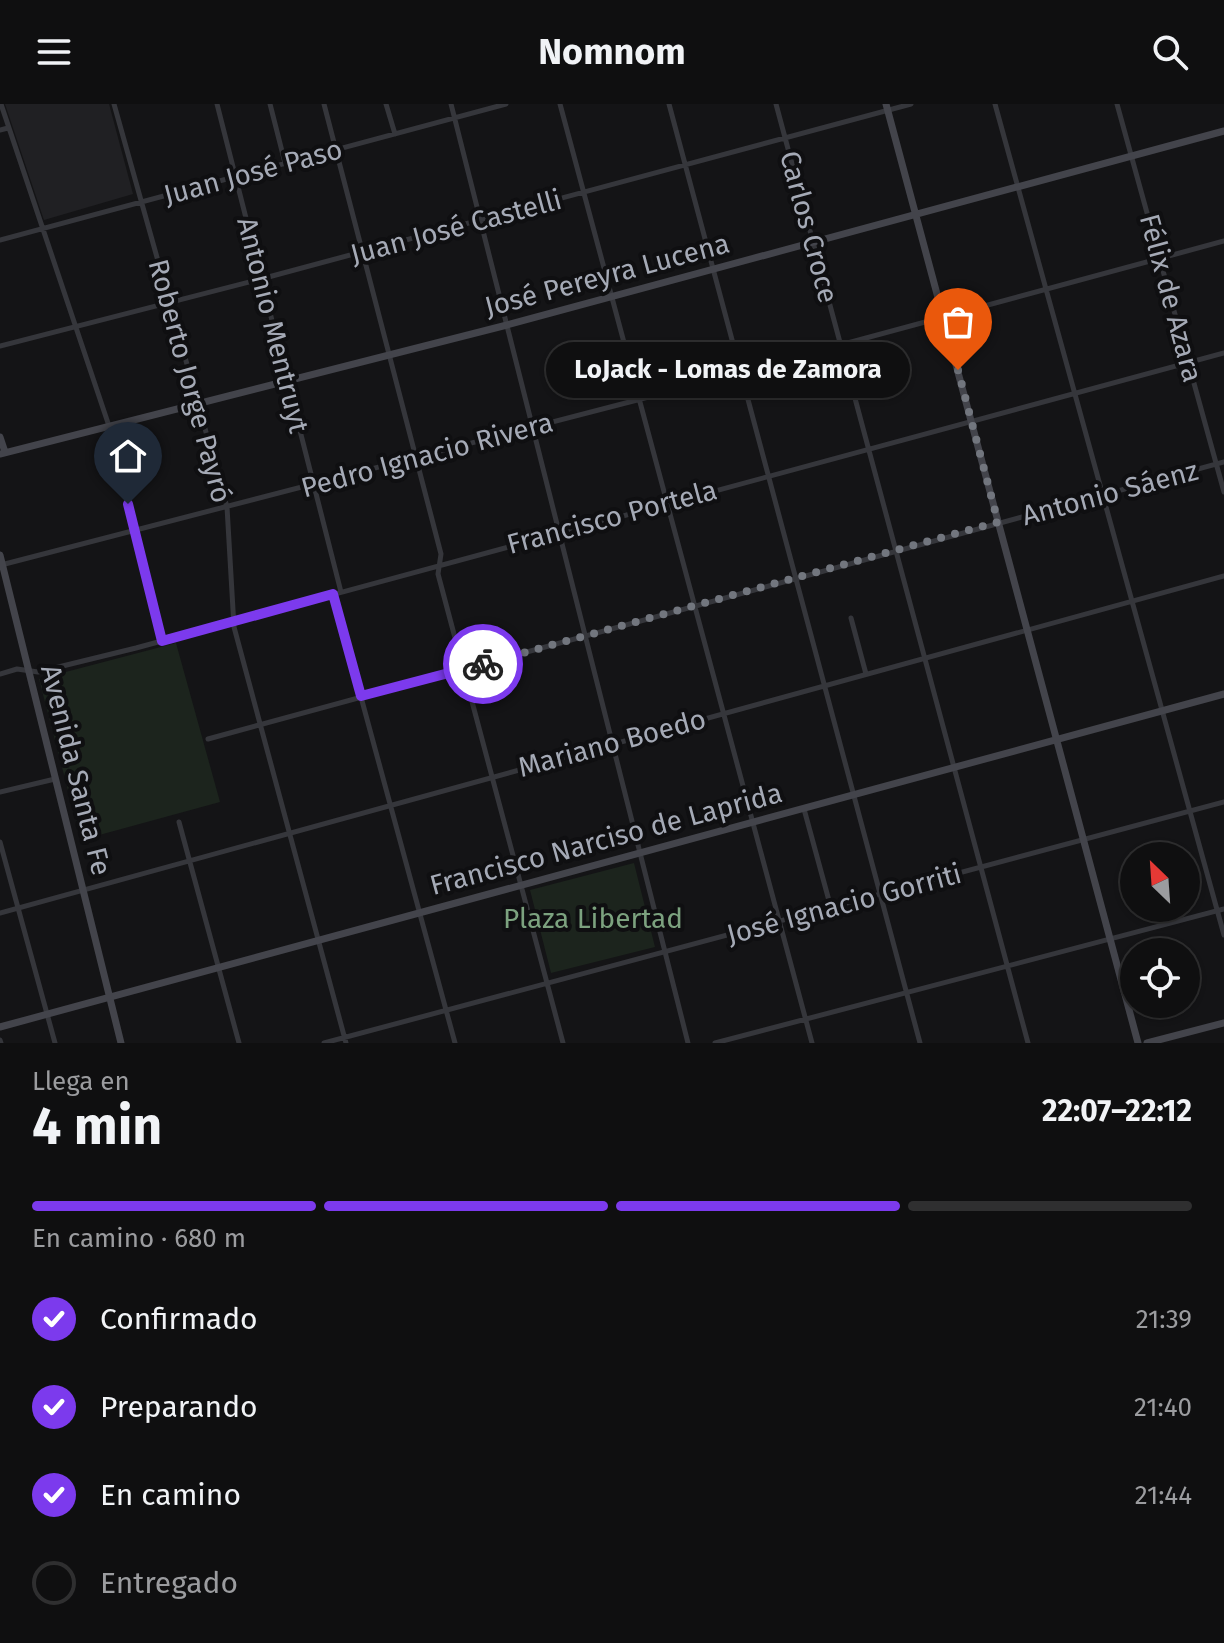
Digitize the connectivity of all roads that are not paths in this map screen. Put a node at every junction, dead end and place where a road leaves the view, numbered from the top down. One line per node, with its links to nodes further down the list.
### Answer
1 (1, 104): 17 (street)
2 (114, 104): 29 (street, Roberto Jorge Payró)
3 (217, 104): 26 (street, Antonio Mentruyt)
4 (270, 104): 24 (street)
5 (324, 104): 22 (street)
6 (386, 104): 20 (street)
7 (451, 104): 16 (street)
8 (506, 104): 16 (street, Juan José Paso)
9 (560, 104): 28 (street)
10 (669, 104): 25 (street)
11 (776, 104): 21 (street, Carlos Croce)
12 (911, 104): 15 (street, Juan José Castelli)
13 (995, 104): 27 (street)
14 (1117, 104): 23 (street, Félix de Azara)
15 (887, 107): 21 (street, Juan José Castelli); 30 (street)
16 (455, 118): 20 (street, Juan José Paso); 31 (street)
17 (8, 128): 18 (street); 32 (street)
18 (0, 130)
19 (1224, 131): 23 (street, José Pereyra Lucena)
20 (395, 134): 22 (street, Juan José Paso)
21 (785, 138): 25 (street, Juan José Castelli); 35 (street, Carlos Croce)
22 (335, 150): 24 (street, Juan José Paso); 36 (street)
23 (1132, 156): 27 (street, José Pereyra Lucena); 37 (street, Félix de Azara)
24 (285, 163): 26 (street, Juan José Paso)
25 (685, 165): 28 (street, Juan José Castelli); 38 (street)
26 (234, 177): 29 (street, Juan José Paso); 39 (street, Antonio Mentruyt)
27 (1017, 186): 30 (street, José Pereyra Lucena); 40 (street)
28 (584, 192): 31 (street, Juan José Castelli); 41 (street)
29 (140, 202): 32 (street, Juan José Paso); 42 (street, Roberto Jorge Payró)
30 (916, 215): 35 (street, José Pereyra Lucena); 43 (street)
31 (480, 220): 36 (street, Juan José Castelli); 44 (street)
32 (42, 228): 33 (street, Juan José Paso); 45 (street)
33 (0, 240)
34 (1224, 241): 37 (street, Pedro Ignacio Rivera)
35 (813, 242): 38 (street, José Pereyra Lucena); 47 (street, Carlos Croce)
36 (362, 252): 39 (street, Juan José Castelli); 49 (street)
37 (1160, 259): 40 (street, Pedro Ignacio Rivera); 50 (street, Félix de Azara)
38 (713, 268): 41 (street, José Pereyra Lucena); 51 (street)
39 (261, 279): 42 (street, Juan José Castelli); 52 (street, Antonio Mentruyt)
40 (1047, 291): 43 (street, Pedro Ignacio Rivera); 53 (street)
41 (613, 296): 44 (street, José Pereyra Lucena); 54 (street)
42 (168, 302): 45 (street, Juan José Castelli); 55 (street, Roberto Jorge Payró)
43 (945, 318): 47 (street, Pedro Ignacio Rivera); 56 (street)
44 (507, 325): 49 (street, José Pereyra Lucena); 58 (street)
45 (75, 326): 46 (street, Juan José Castelli); 57 (street)
46 (0, 346)
47 (841, 346): 51 (street, Pedro Ignacio Rivera); 60 (street, Carlos Croce)
48 (1224, 353): 50 (street, Francisco Portela)
49 (389, 355): 52 (street, José Pereyra Lucena); 62 (street)
50 (1188, 363): 53 (street, Francisco Portela); 64 (street, Félix de Azara)
51 (740, 371): 54 (street, Pedro Ignacio Rivera); 65 (street)
52 (288, 382): 55 (street, José Pereyra Lucena); 66 (street, Antonio Mentruyt)
53 (1074, 394): 56 (street, Francisco Portela); 68 (street)
54 (641, 399): 58 (street, Pedro Ignacio Rivera); 69 (street)
55 (201, 405): 57 (street, José Pereyra Lucena); 70 (street, Roberto Jorge Payró)
56 (971, 421): 60 (street, Francisco Portela); 71 (street)
57 (109, 427): 61 (street, José Pereyra Lucena); 72 (street)
58 (533, 428): 62 (street, Pedro Ignacio Rivera); 73 (street)
59 (0, 437): 61 (street)
60 (869, 449): 65 (street, Francisco Portela); 74 (street, Carlos Croce)
61 (3, 453)
62 (417, 458): 66 (street, Pedro Ignacio Rivera); 76 (street)
63 (1224, 462): 64 (street, Antonio Sáenz)
64 (1216, 464): 67 (street, Félix de Azara); 68 (street, Antonio Sáenz)
65 (767, 475): 69 (street, Francisco Portela); 79 (street)
66 (313, 485): 70 (street, Pedro Ignacio Rivera); 80 (street, Antonio Mentruyt)
67 (1224, 492)
68 (1103, 495): 71 (street, Antonio Sáenz); 82 (street)
69 (669, 502): 73 (street, Francisco Portela); 83 (street)
70 (227, 507): 72 (street, Pedro Ignacio Rivera); 85 (street, Roberto Jorge Payró)
71 (998, 522): 74 (street, Antonio Sáenz); 86 (street)
72 (135, 529): 77 (street, Pedro Ignacio Rivera); 88 (street)
73 (559, 532): 76 (street, Francisco Portela); 87 (street)
74 (896, 551): 79 (street, Antonio Sáenz); 89 (street, Carlos Croce)
75 (0, 555): 77 (street, Avenida Santa Fe)
76 (440, 564): 80 (street, Francisco Portela); 90 (street)
77 (1, 565): 91 (street, Avenida Santa Fe)
78 (1224, 576): 82 (street, Mariano Boedo)
79 (796, 577): 83 (street, Antonio Sáenz); 94 (street)
80 (341, 592): 81 (street, Francisco Portela)
81 (333, 594): 85 (street, Francisco Portela); 96 (street)
82 (1132, 601): 86 (street, Mariano Boedo); 97 (street)
83 (695, 605): 87 (street, Antonio Sáenz); 98 (street)
84 (851, 618): 93 (street)
85 (233, 622): 88 (street, Francisco Portela); 99 (street, Roberto Jorge Payró)
86 (1027, 630): 89 (street, Mariano Boedo); 101 (street)
87 (585, 634): 90 (street, Antonio Sáenz); 102 (street)
88 (162, 641): 91 (street, Francisco Portela)
89 (925, 658): 93 (street, Mariano Boedo); 103 (street, Carlos Croce)
90 (463, 669): 96 (street, Antonio Sáenz); 104 (street)
91 (29, 672): 92 (street, Francisco Portela); 105 (street, Avenida Santa Fe)
92 (0, 674)
93 (866, 674): 94 (street, Mariano Boedo)
94 (825, 685): 98 (street, Mariano Boedo); 107 (street)
95 (1224, 694): 97 (street, Francisco Narciso de Laprida)
96 (361, 696): 99 (street, Antonio Sáenz); 109 (street)
97 (1163, 711): 101 (street, Francisco Narciso de Laprida); 111 (street)
98 (724, 712): 102 (street, Mariano Boedo); 113 (street)
99 (260, 724): 100 (street, Antonio Sáenz); 114 (street, Roberto Jorge Payró)
100 (208, 739)
101 (1057, 740): 103 (street, Francisco Narciso de Laprida); 115 (street)
102 (612, 743): 104 (street, Mariano Boedo); 117 (street)
103 (955, 768): 107 (street, Francisco Narciso de Laprida); 119 (street, Carlos Croce)
104 (492, 776): 109 (street, Mariano Boedo); 120 (street)
105 (55, 779): 106 (street); 121 (street, Avenida Santa Fe)
106 (0, 792)
107 (855, 795): 110 (street, Francisco Narciso de Laprida); 122 (street)
108 (1224, 802): 111 (street, José Ignacio Gorriti)
109 (390, 805): 114 (street, Mariano Boedo); 126 (street)
110 (804, 809): 113 (street, Francisco Narciso de Laprida); 124 (street)
111 (1190, 811): 115 (street, José Ignacio Gorriti); 125 (street)
112 (179, 822): 118 (street)
113 (754, 822): 117 (street, Francisco Narciso de Laprida); 128 (street)
114 (290, 833): 118 (street, Mariano Boedo); 131 (street, Roberto Jorge Payró)
115 (1084, 840): 119 (street, José Ignacio Gorriti); 130 (street)
116 (0, 842): 123 (street)
117 (639, 853): 120 (street, Francisco Narciso de Laprida); 132 (street)
118 (190, 861): 121 (street, Mariano Boedo); 134 (street)
119 (982, 867): 122 (street, José Ignacio Gorriti); 133 (street, Carlos Croce)
120 (520, 886): 126 (street, Francisco Narciso de Laprida); 135 (street)
121 (83, 890): 123 (street, Mariano Boedo); 137 (street, Avenida Santa Fe)
122 (881, 894): 124 (street, José Ignacio Gorriti); 136 (street)
123 (19, 908): 127 (street, Mariano Boedo); 139 (street)
124 (831, 908): 128 (street, José Ignacio Gorriti)
125 (1221, 910): 129 (street); 130 (street)
126 (419, 912): 131 (street, Francisco Narciso de Laprida); 138 (street)
127 (0, 913)
128 (780, 922): 132 (street, José Ignacio Gorriti); 140 (street)
129 (1224, 935)
130 (1110, 939): 133 (street); 155 (street)
131 (318, 940): 134 (street, Francisco Narciso de Laprida); 143 (street, Roberto Jorge Payró)
132 (665, 953): 135 (street, José Ignacio Gorriti); 150 (street)
133 (1009, 966): 136 (street); 154 (street, Carlos Croce)
134 (219, 968): 137 (street, Francisco Narciso de Laprida); 146 (street)
135 (547, 984): 138 (street, José Ignacio Gorriti); 149 (street)
136 (908, 992): 140 (street); 153 (street)
137 (110, 997): 139 (street, Francisco Narciso de Laprida); 145 (street, Avenida Santa Fe)
138 (446, 1011): 143 (street, José Ignacio Gorriti); 148 (street)
139 (47, 1014): 142 (street, Francisco Narciso de Laprida); 144 (street)
140 (806, 1019): 151 (street); 152 (street)
141 (1224, 1023): 156 (street)
142 (0, 1027)
143 (345, 1040): 147 (street, José Ignacio Gorriti)
144 (55, 1043)
145 (121, 1043)
146 (239, 1043)
147 (324, 1043)
148 (455, 1043)
149 (563, 1043)
150 (688, 1043)
151 (715, 1043)
152 (812, 1043)
153 (920, 1043)
154 (1028, 1043)
155 (1138, 1043)
156 (1147, 1043)

